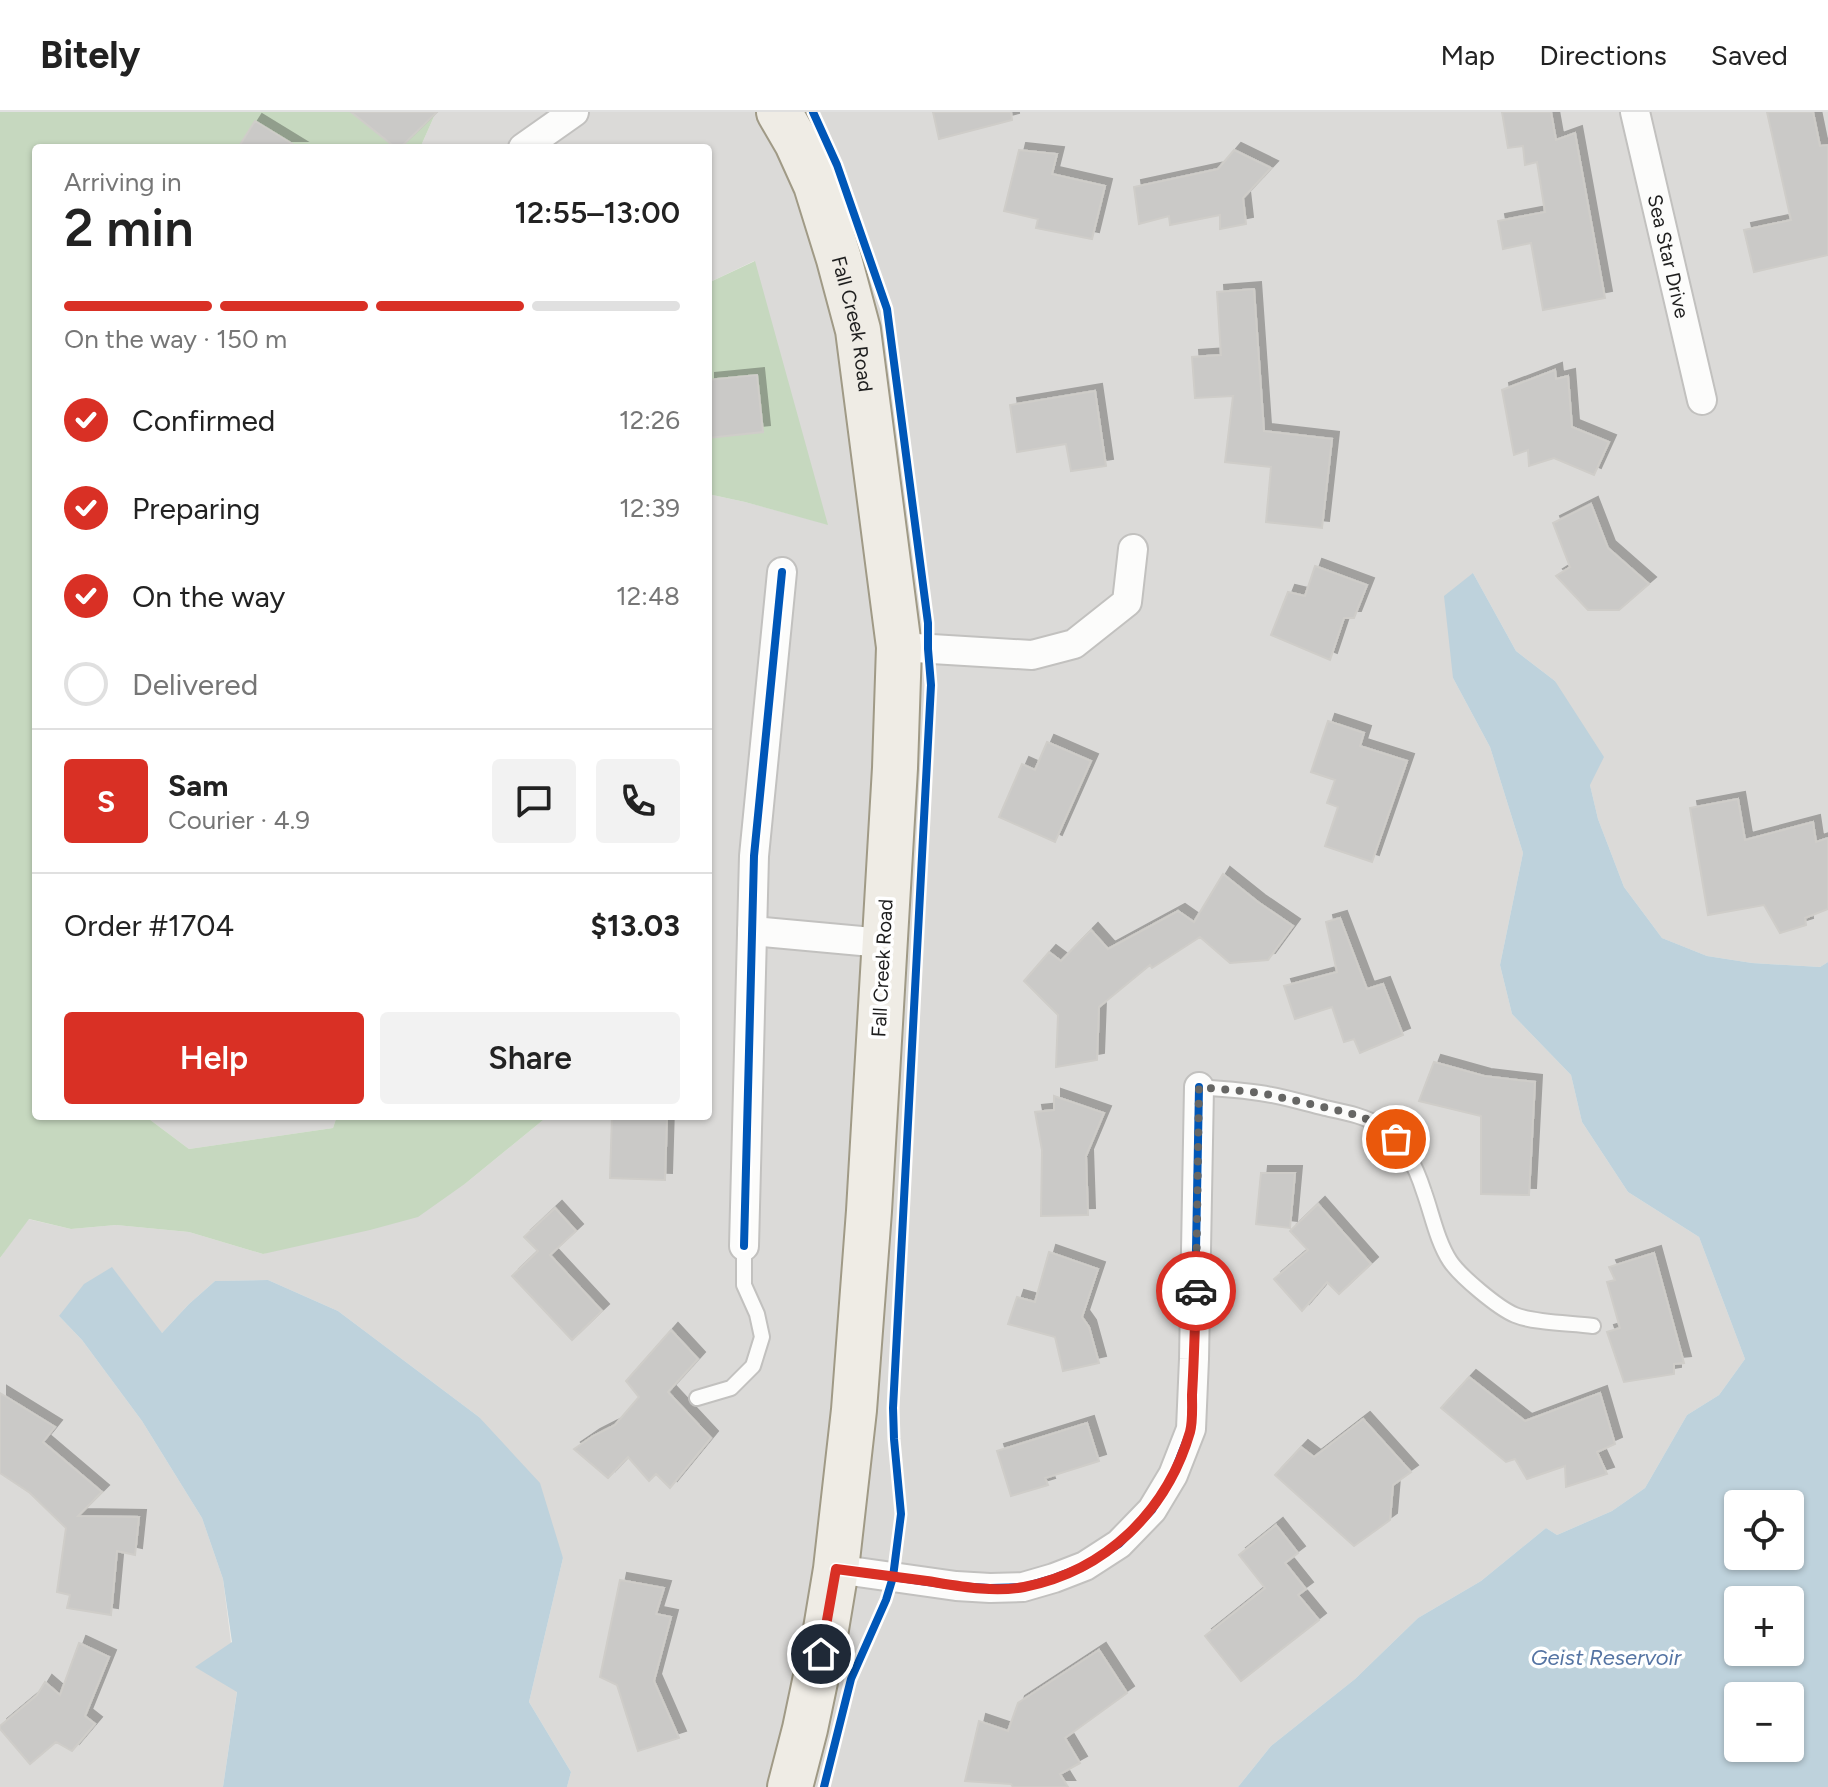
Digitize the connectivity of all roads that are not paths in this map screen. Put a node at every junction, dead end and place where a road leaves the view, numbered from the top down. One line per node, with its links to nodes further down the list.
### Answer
1 (574, 112): 4 (street)
2 (779, 112): 8 (main road, Fall Creek Road)
3 (1635, 112): 5 (street, Sea Star Drive)
4 (529, 144)
5 (1702, 400)
6 (1133, 549): 8 (street)
7 (782, 572): 9 (street)
8 (899, 647): 10 (main road, Fall Creek Road)
9 (752, 931): 10 (street); 12 (street)
10 (883, 943): 15 (main road, Fall Creek Road)
11 (1199, 1087): 13 (lane); 15 (street)
12 (744, 1246): 14 (lane)
13 (1593, 1326)
14 (697, 1398)
15 (836, 1569): 16 (main road, Fall Creek Road)
16 (790, 1787)

